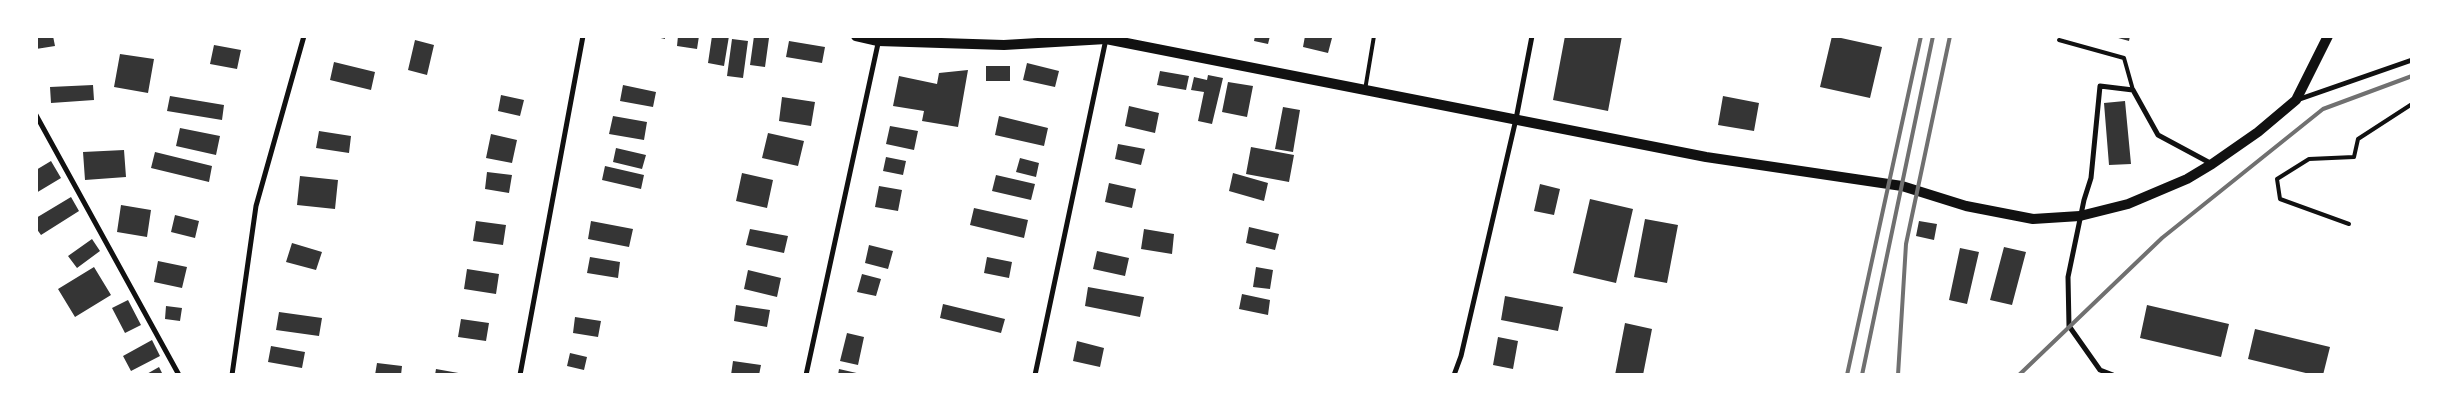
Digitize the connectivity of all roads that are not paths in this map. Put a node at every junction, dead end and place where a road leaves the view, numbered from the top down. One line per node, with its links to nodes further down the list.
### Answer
1 (304, 36): 21 (street)
2 (583, 36): 22 (street)
3 (856, 36): 8 (main road)
4 (1374, 36): 11 (lane)
5 (1532, 36): 16 (street)
6 (2328, 36): 13 (main road)
7 (1107, 38): 8 (main road); 11 (main road); 24 (street)
8 (879, 39): 23 (street)
9 (2059, 40): 12 (lane)
10 (2412, 60): 13 (street)
11 (1365, 90): 16 (main road)
12 (2133, 90): 17 (street); 18 (street)
13 (2296, 100): 17 (main road)
14 (2412, 104): 19 (lane)
15 (36, 116): 20 (street)
16 (1516, 119): 18 (main road); 25 (street)
17 (2212, 164): 18 (main road)
18 (2080, 216): 26 (street)
19 (2349, 224)
20 (179, 375)
21 (232, 375)
22 (520, 375)
23 (806, 375)
24 (1036, 375)
25 (1454, 375)
26 (2113, 375)

